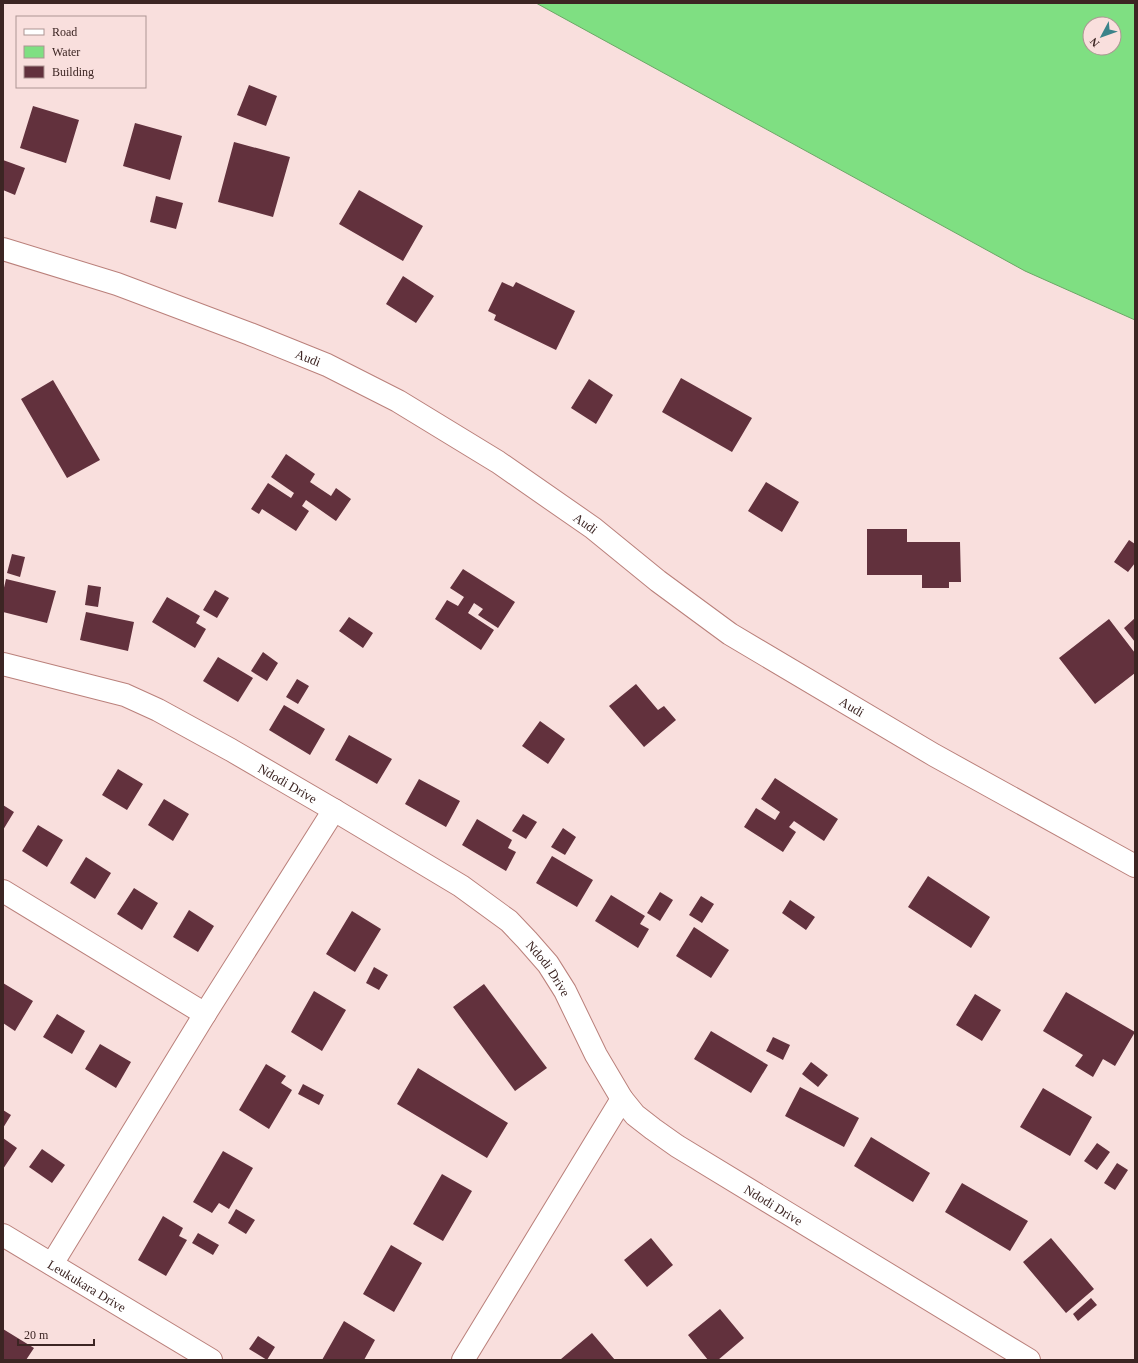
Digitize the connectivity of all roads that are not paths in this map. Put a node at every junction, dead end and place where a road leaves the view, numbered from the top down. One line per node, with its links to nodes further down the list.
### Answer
1 (3, 249): 4 (street, Audi)
2 (6, 671): 3 (street, Ndodi Drive)
3 (334, 810): 6 (street); 7 (street, Ndodi Drive)
4 (1135, 866)
5 (3, 891): 6 (street)
6 (205, 1014): 9 (street)
7 (622, 1099): 11 (street); 12 (street, Ndodi Drive)
8 (3, 1235): 9 (street, Leukukara Drive)
9 (52, 1264): 10 (street, Leukukara Drive)
10 (211, 1360)
11 (463, 1360)
12 (1029, 1360)

